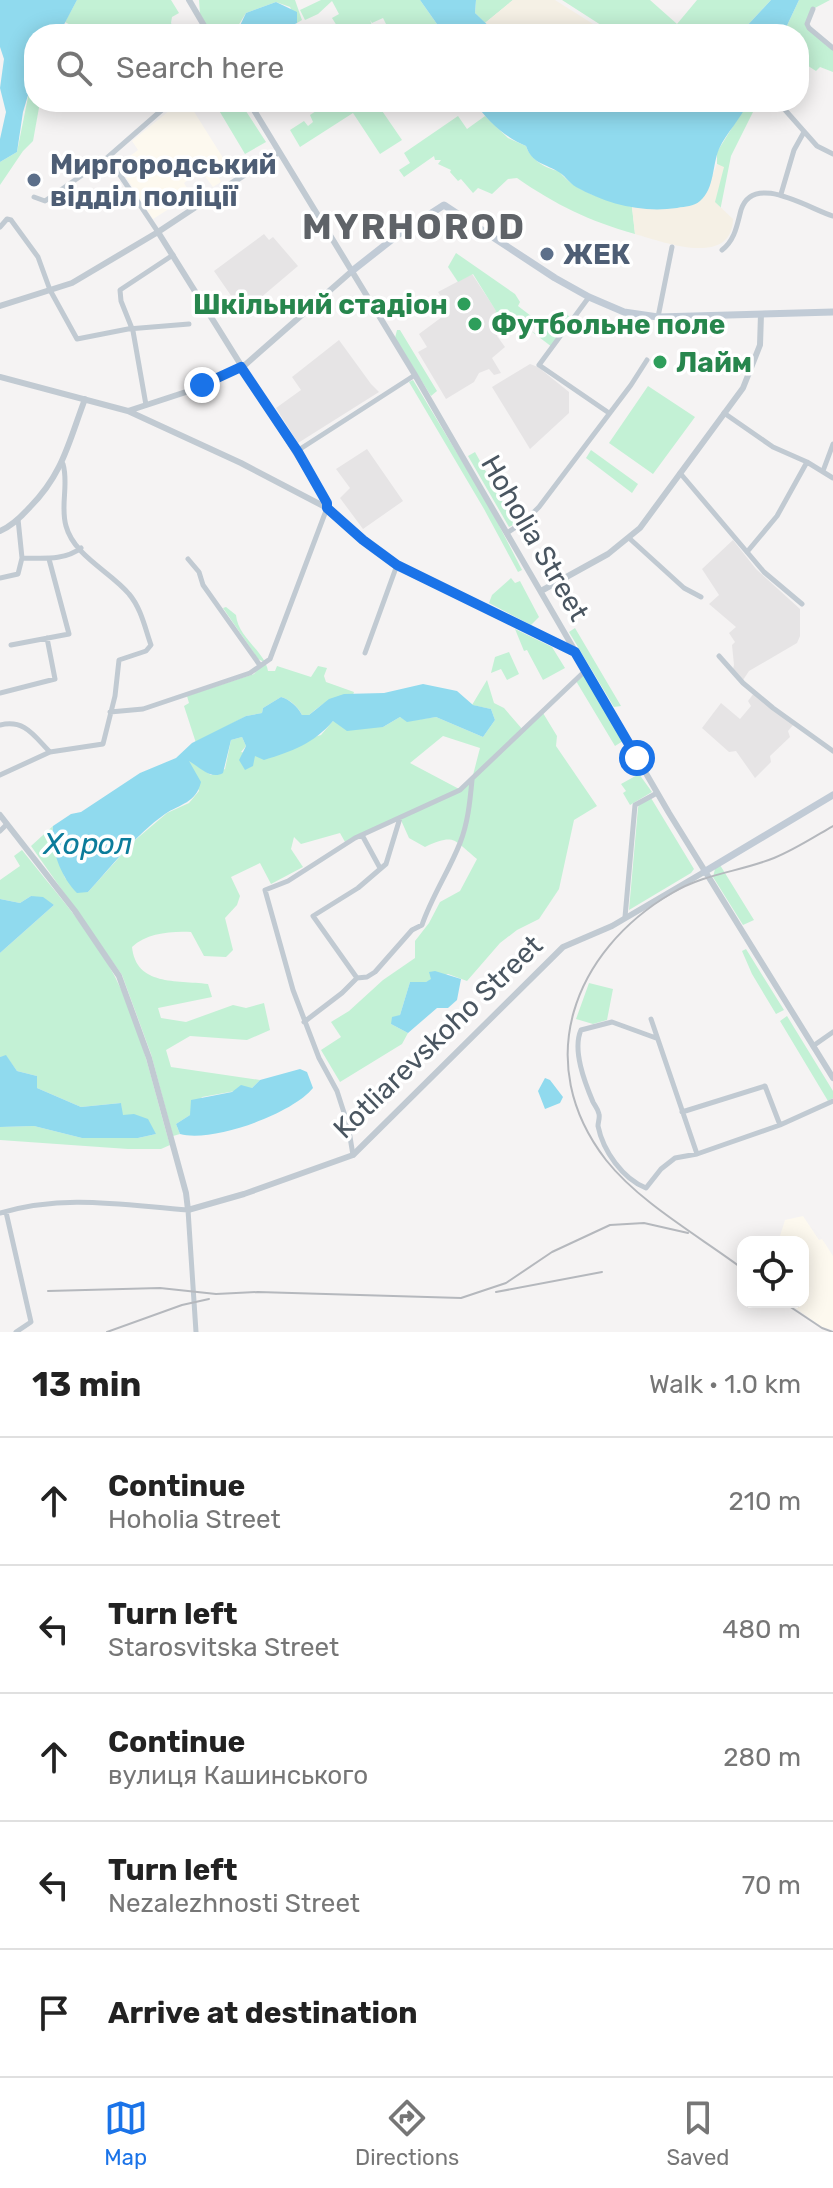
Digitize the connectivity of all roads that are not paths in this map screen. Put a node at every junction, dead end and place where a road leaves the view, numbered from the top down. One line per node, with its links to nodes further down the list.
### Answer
1 (189, 0): 3 (street)
2 (813, 9): 4 (street)
3 (203, 24)
4 (807, 24)
5 (809, 28): 6 (street)
6 (833, 48)
7 (160, 112): 13 (street)
8 (255, 112): 11 (street, Hoholia Street)
9 (787, 112): 10 (street)
10 (804, 131): 12 (street); 14 (street)
11 (279, 152): 18 (street); 22 (street, Hoholia Street)
12 (833, 154)
13 (108, 157): 15 (street); 18 (street)
14 (781, 194): 16 (street); 20 (street)
15 (34, 197)
16 (833, 216)
17 (0, 227): 23 (street)
18 (158, 232): 21 (street); 23 (street)
19 (672, 247): 28 (street)
20 (722, 250)
21 (173, 255): 30 (street); 32 (street)
22 (352, 271): 24 (main road); 32 (street); 33 (street, Hoholia Street)
23 (50, 290): 25 (street); 30 (street)
24 (589, 297): 28 (main road); 38 (street)
25 (0, 306)
26 (833, 312): 27 (main road)
27 (761, 314): 28 (main road); 39 (street)
28 (658, 317)
29 (189, 324): 30 (street)
30 (133, 331): 36 (street)
31 (647, 360): 38 (street)
32 (241, 367): 36 (street); 41 (street)
33 (415, 375): 41 (street); 50 (street, Hoholia Street)
34 (0, 377): 35 (street)
35 (85, 399): 37 (street); 43 (street)
36 (146, 406): 37 (street)
37 (128, 411): 47 (street)
38 (609, 413): 50 (street)
39 (724, 413): 42 (street); 45 (street)
40 (833, 444): 44 (street)
41 (297, 451): 47 (street)
42 (807, 462): 44 (street); 53 (street)
43 (63, 464): 48 (street); 52 (street)
44 (823, 471): 46 (street)
45 (680, 473): 51 (street); 53 (street)
46 (833, 478)
47 (327, 508): 57 (street); 67 (street)
48 (18, 519): 49 (street); 54 (street)
49 (0, 531)
50 (507, 533): 59 (street, Hoholia Street)
51 (629, 538): 59 (street); 60 (street)
52 (81, 548): 55 (street); 70 (street)
53 (747, 552): 61 (street)
54 (22, 558): 55 (street); 58 (street)
55 (49, 559): 62 (street)
56 (188, 559): 67 (street)
57 (397, 565): 64 (street); 65 (street)
58 (0, 578)
59 (541, 591): 64 (street, Hoholia Street)
60 (701, 597)
61 (802, 604)
62 (47, 638): 63 (street); 69 (street)
63 (11, 645)
64 (575, 652): 68 (street, Hoholia Street)
65 (365, 653)
66 (719, 656): 72 (street)
67 (259, 664): 70 (street)
68 (586, 670): 75 (street); 76 (street, Hoholia Street)
69 (0, 693)
70 (110, 712): 73 (street)
71 (0, 725): 73 (street)
72 (833, 751)
73 (50, 752): 74 (street)
74 (0, 775)
75 (472, 779): 79 (street); 86 (street)
76 (657, 793): 84 (street, Hoholia Street); 85 (street)
77 (833, 795): 84 (main road)
78 (0, 815): 80 (street)
79 (400, 818): 82 (street); 83 (street)
80 (7, 824): 81 (street); 98 (street)
81 (0, 831)
82 (362, 835): 83 (street); 88 (street)
83 (380, 868): 86 (street)
84 (704, 872): 85 (street, Kotliarevskoho Street); 91 (street, Hoholia Street)
85 (625, 917): 97 (street, Kotliarevskoho Street)
86 (357, 978): 88 (street)
87 (651, 1019): 90 (street)
88 (304, 1022): 97 (street)
89 (833, 1032): 91 (street)
90 (656, 1038): 94 (street); 96 (street)
91 (812, 1046): 92 (street, Hoholia Street)
92 (833, 1078)
93 (833, 1101): 95 (street)
94 (682, 1112): 95 (street); 96 (street)
95 (780, 1125): 96 (street)
96 (697, 1154)
97 (353, 1155): 98 (street, Kotliarevskoho Street)
98 (188, 1210): 99 (street, Kotliarevskoho Street); 101 (street)
99 (3, 1213): 100 (street)
100 (16, 1332)
101 (196, 1332)

